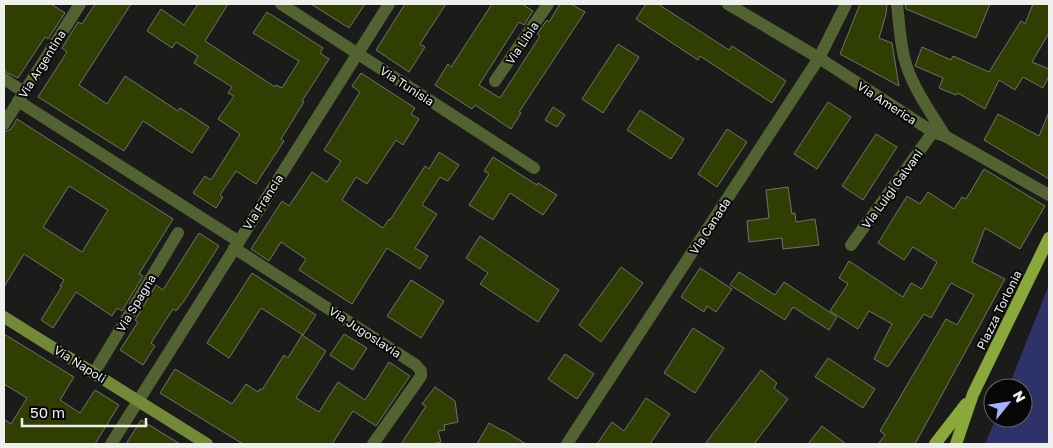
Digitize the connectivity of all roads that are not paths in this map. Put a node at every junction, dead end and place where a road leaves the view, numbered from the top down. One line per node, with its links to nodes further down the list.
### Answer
1 (280, 4): 8 (street, Via Tunisia)
2 (389, 4): 8 (street, Via Francia)
3 (548, 4): 11 (street, Via Libia)
4 (728, 4): 9 (street, Via America)
5 (846, 4): 9 (street, Via Canada)
6 (897, 4): 14 (street)
7 (75, 6): 12 (street, Via Argentina)
8 (358, 54): 15 (street, Via Tunisia); 19 (street, Via Francia)
9 (819, 58): 14 (street, Via America); 28 (street, Via Canada)
10 (4, 79): 12 (street, Via Jugoslavia)
11 (495, 82)
12 (22, 97): 13 (street, Via Argentina); 19 (street, Via Jugoslavia)
13 (4, 124)
14 (939, 134): 16 (street, Via America); 20 (street, Via Luigi Galvani)
15 (534, 168)
16 (1049, 195)
17 (178, 233): 22 (street, Via Spagna)
18 (1049, 238): 23 (main road, Piazza Torlonia)
19 (236, 244): 24 (street, Via Francia); 27 (street, Via Jugoslavia)
20 (851, 245)
21 (4, 317): 22 (main road, Via Napoli)
22 (94, 372): 24 (main road, Via Napoli)
23 (973, 394): 29 (main road, Piazza Torlonia); 30 (main road, Piazza Torlonia)
24 (138, 402): 25 (street, Via Francia); 26 (main road, Via Napoli)
25 (111, 444)
26 (207, 444)
27 (373, 444)
28 (567, 444)
29 (935, 444)
30 (956, 444)

